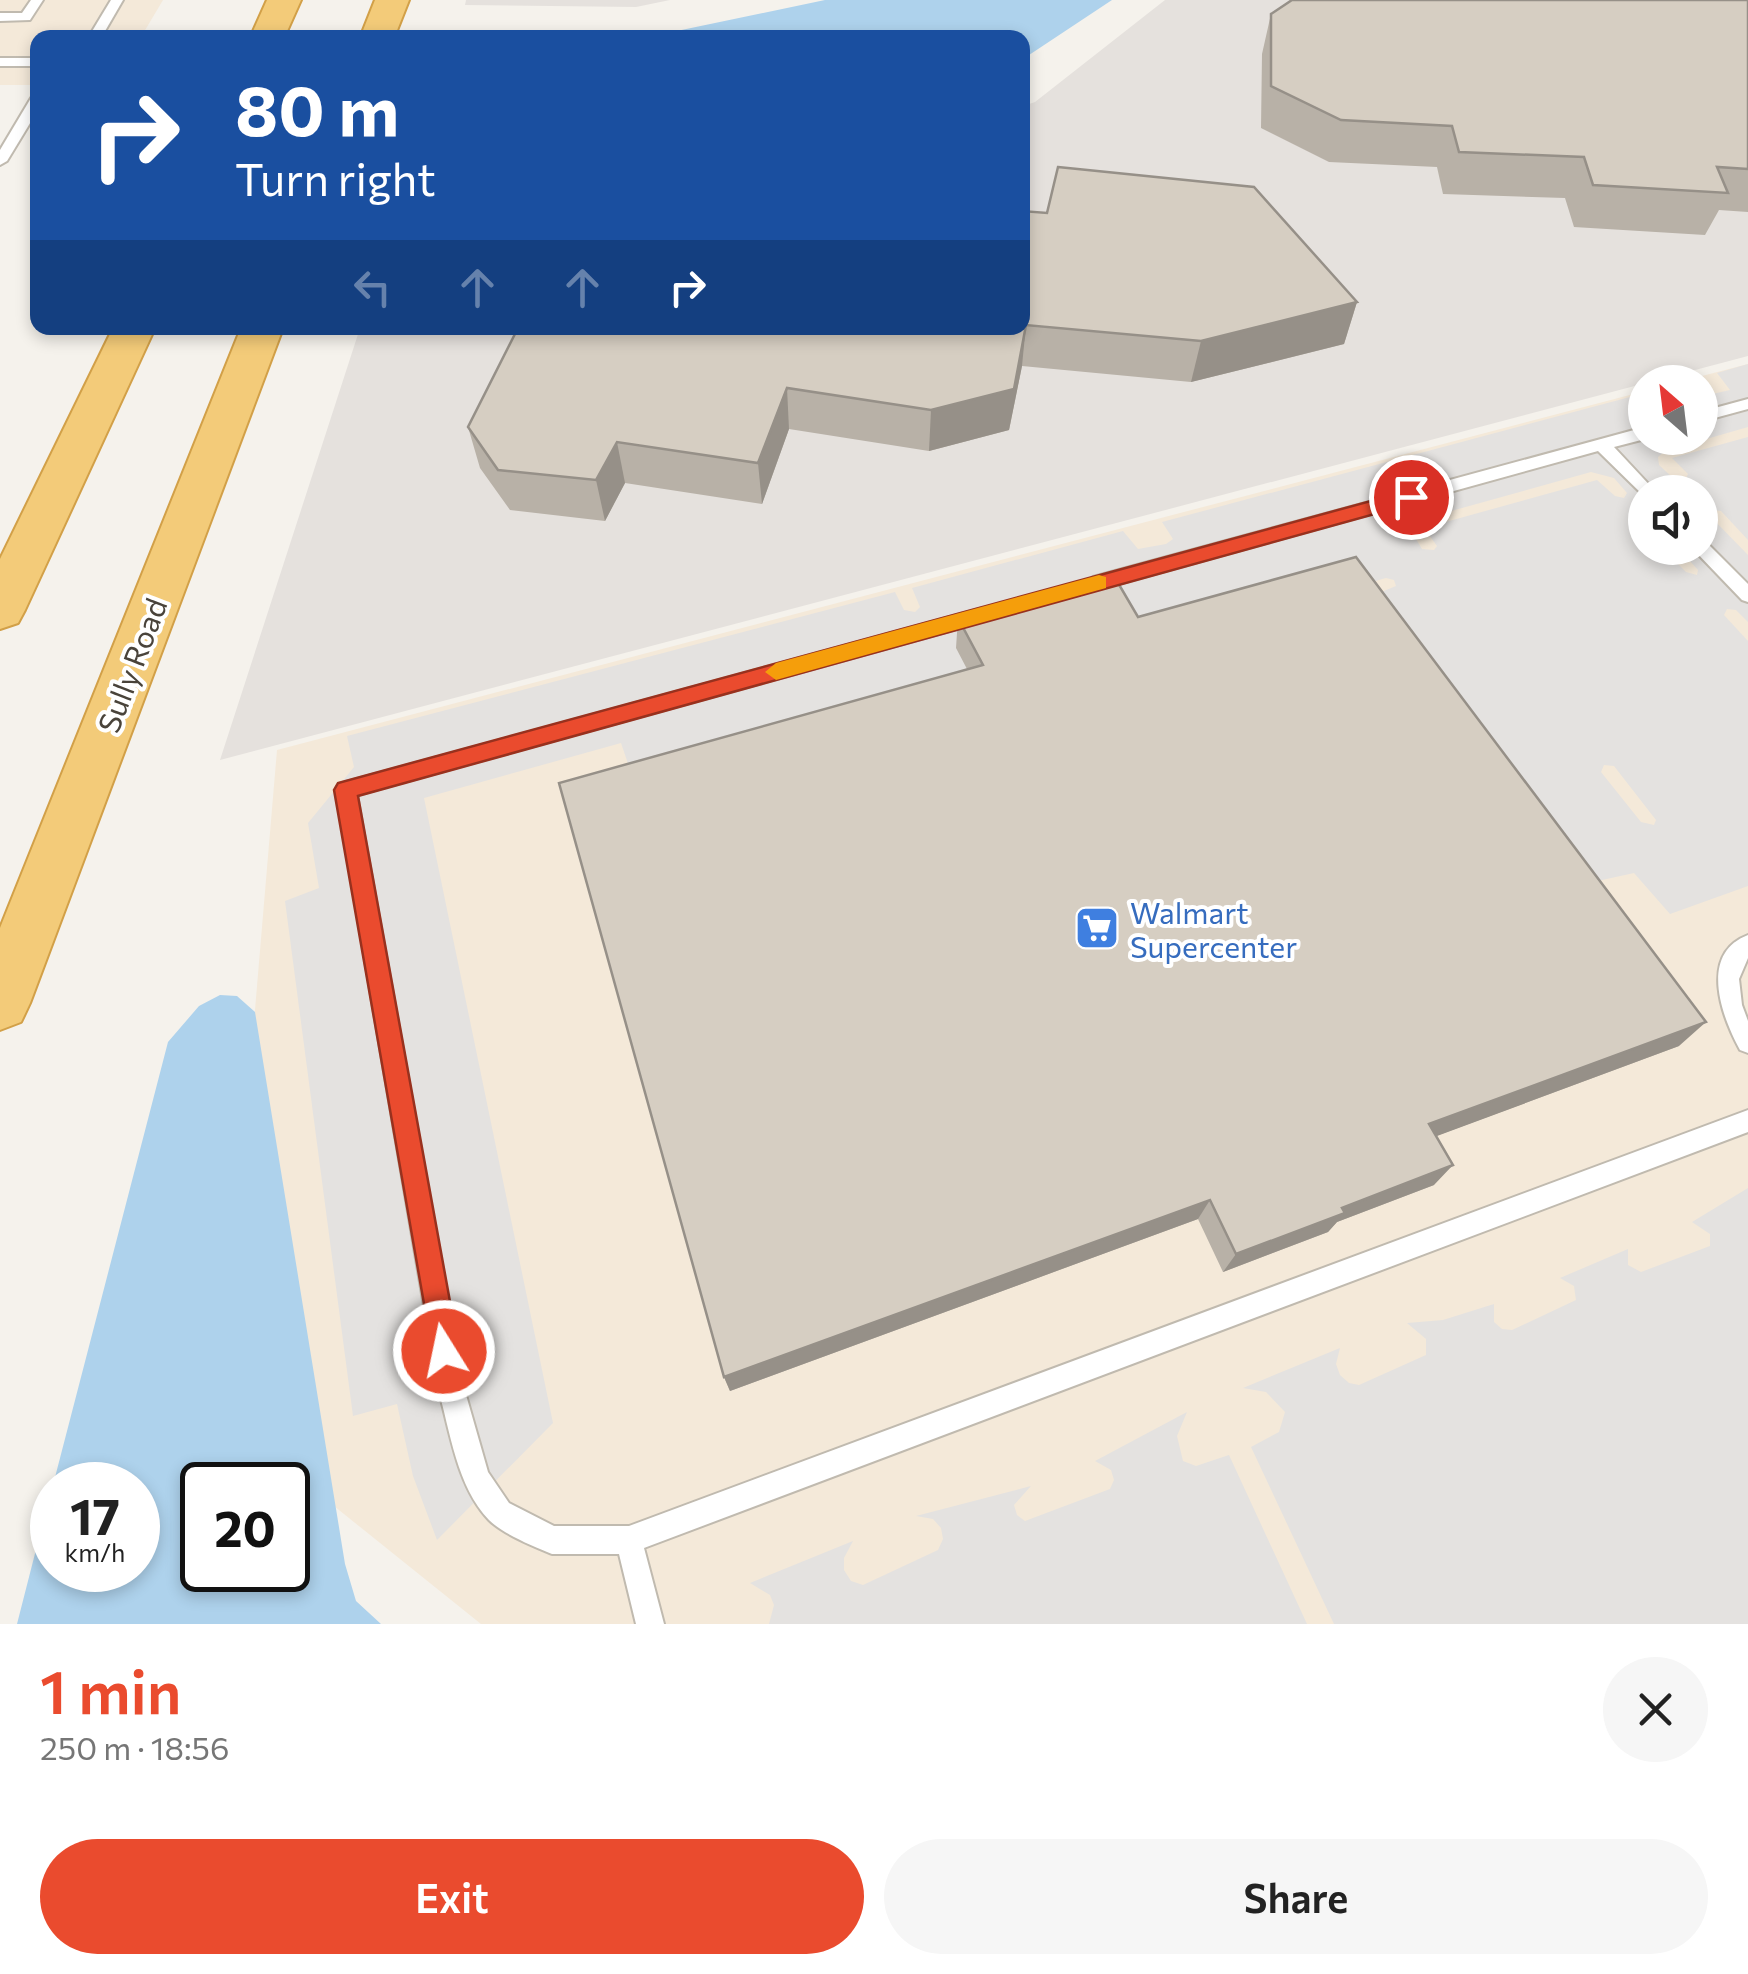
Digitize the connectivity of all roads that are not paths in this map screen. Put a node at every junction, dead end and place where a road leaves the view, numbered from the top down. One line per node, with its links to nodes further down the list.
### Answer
1 (36, 0): 5 (lane)
2 (117, 0): 6 (lane)
3 (284, 0): 7 (highway)
4 (392, 0): 8 (highway)
5 (0, 16)
6 (99, 30)
7 (271, 30)
8 (380, 30)
9 (0, 62): 10 (lane)
10 (30, 62)
11 (30, 111): 12 (lane)
12 (0, 162)
13 (131, 335): 24 (highway)
14 (259, 335): 26 (highway, Sully Road)
15 (1748, 404): 16 (lane)
16 (1718, 413)
17 (1628, 437): 18 (lane)
18 (1602, 444): 19 (lane); 21 (lane)
19 (1632, 475)
20 (1718, 565): 22 (lane)
21 (1069, 591)
22 (1748, 596)
23 (1012, 607): 29 (lane)
24 (0, 610)
25 (1748, 944): 27 (lane)
26 (0, 1003)
27 (1748, 1043)
28 (1748, 1122): 29 (lane)
29 (629, 1540): 30 (lane)
30 (650, 1624)

